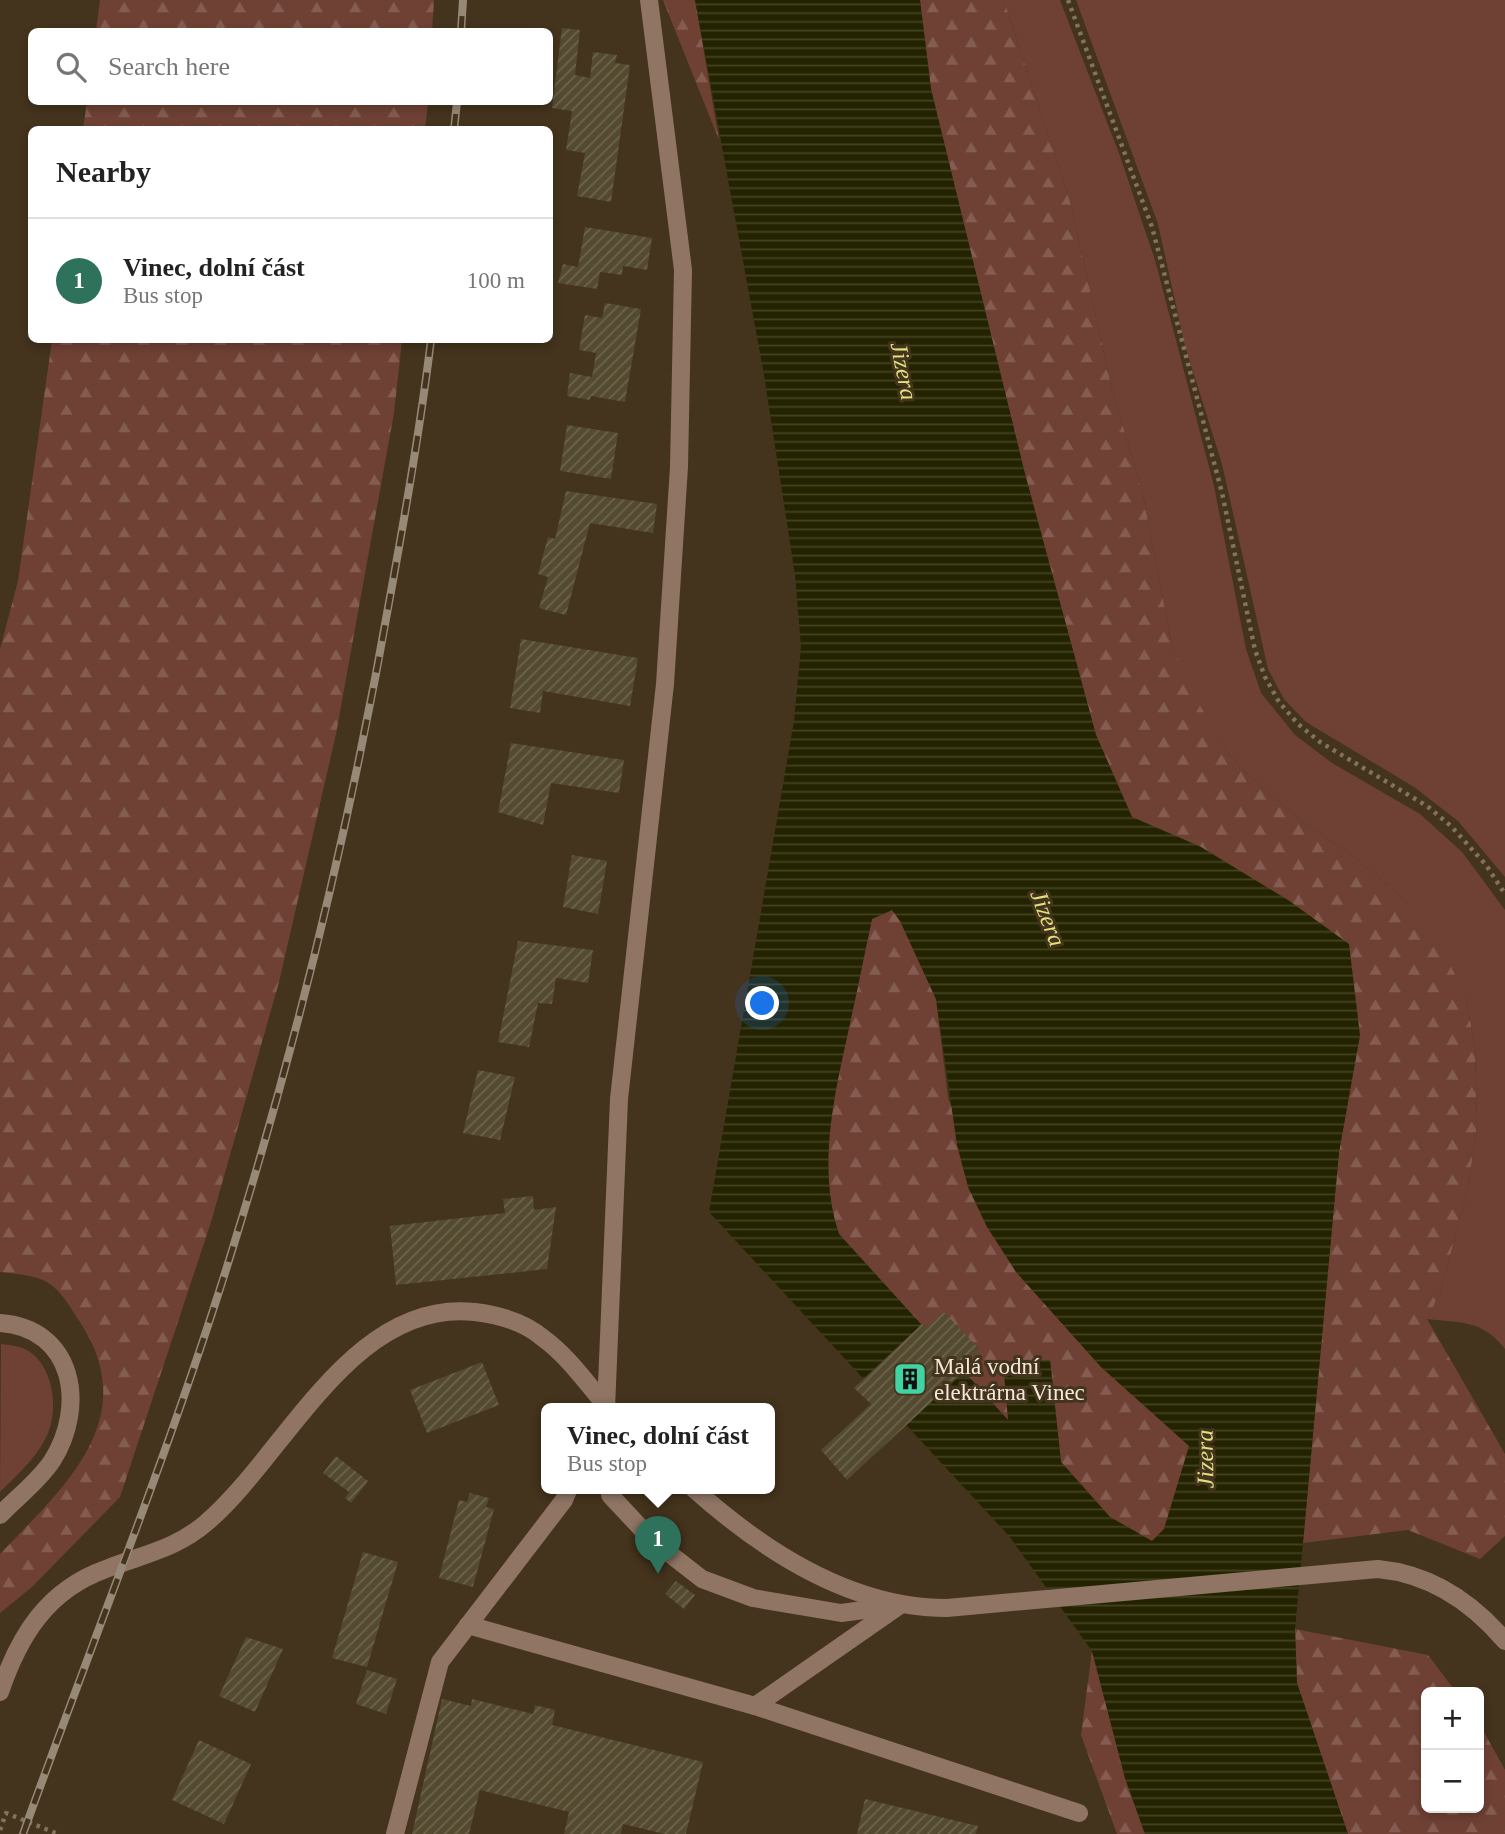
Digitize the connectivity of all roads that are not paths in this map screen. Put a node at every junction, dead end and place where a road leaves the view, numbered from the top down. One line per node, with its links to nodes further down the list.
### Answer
1 (649, 0): 4 (street)
2 (0, 1323): 8 (street)
3 (604, 1403): 12 (street)
4 (607, 1403)
5 (566, 1494): 10 (street)
6 (610, 1494): 9 (street)
7 (701, 1494): 9 (street)
8 (0, 1515)
9 (900, 1605): 11 (street); 13 (street)
10 (468, 1625): 13 (street); 15 (street)
11 (1505, 1641)
12 (0, 1692)
13 (755, 1706): 14 (street)
14 (1079, 1813)
15 (395, 1834)

